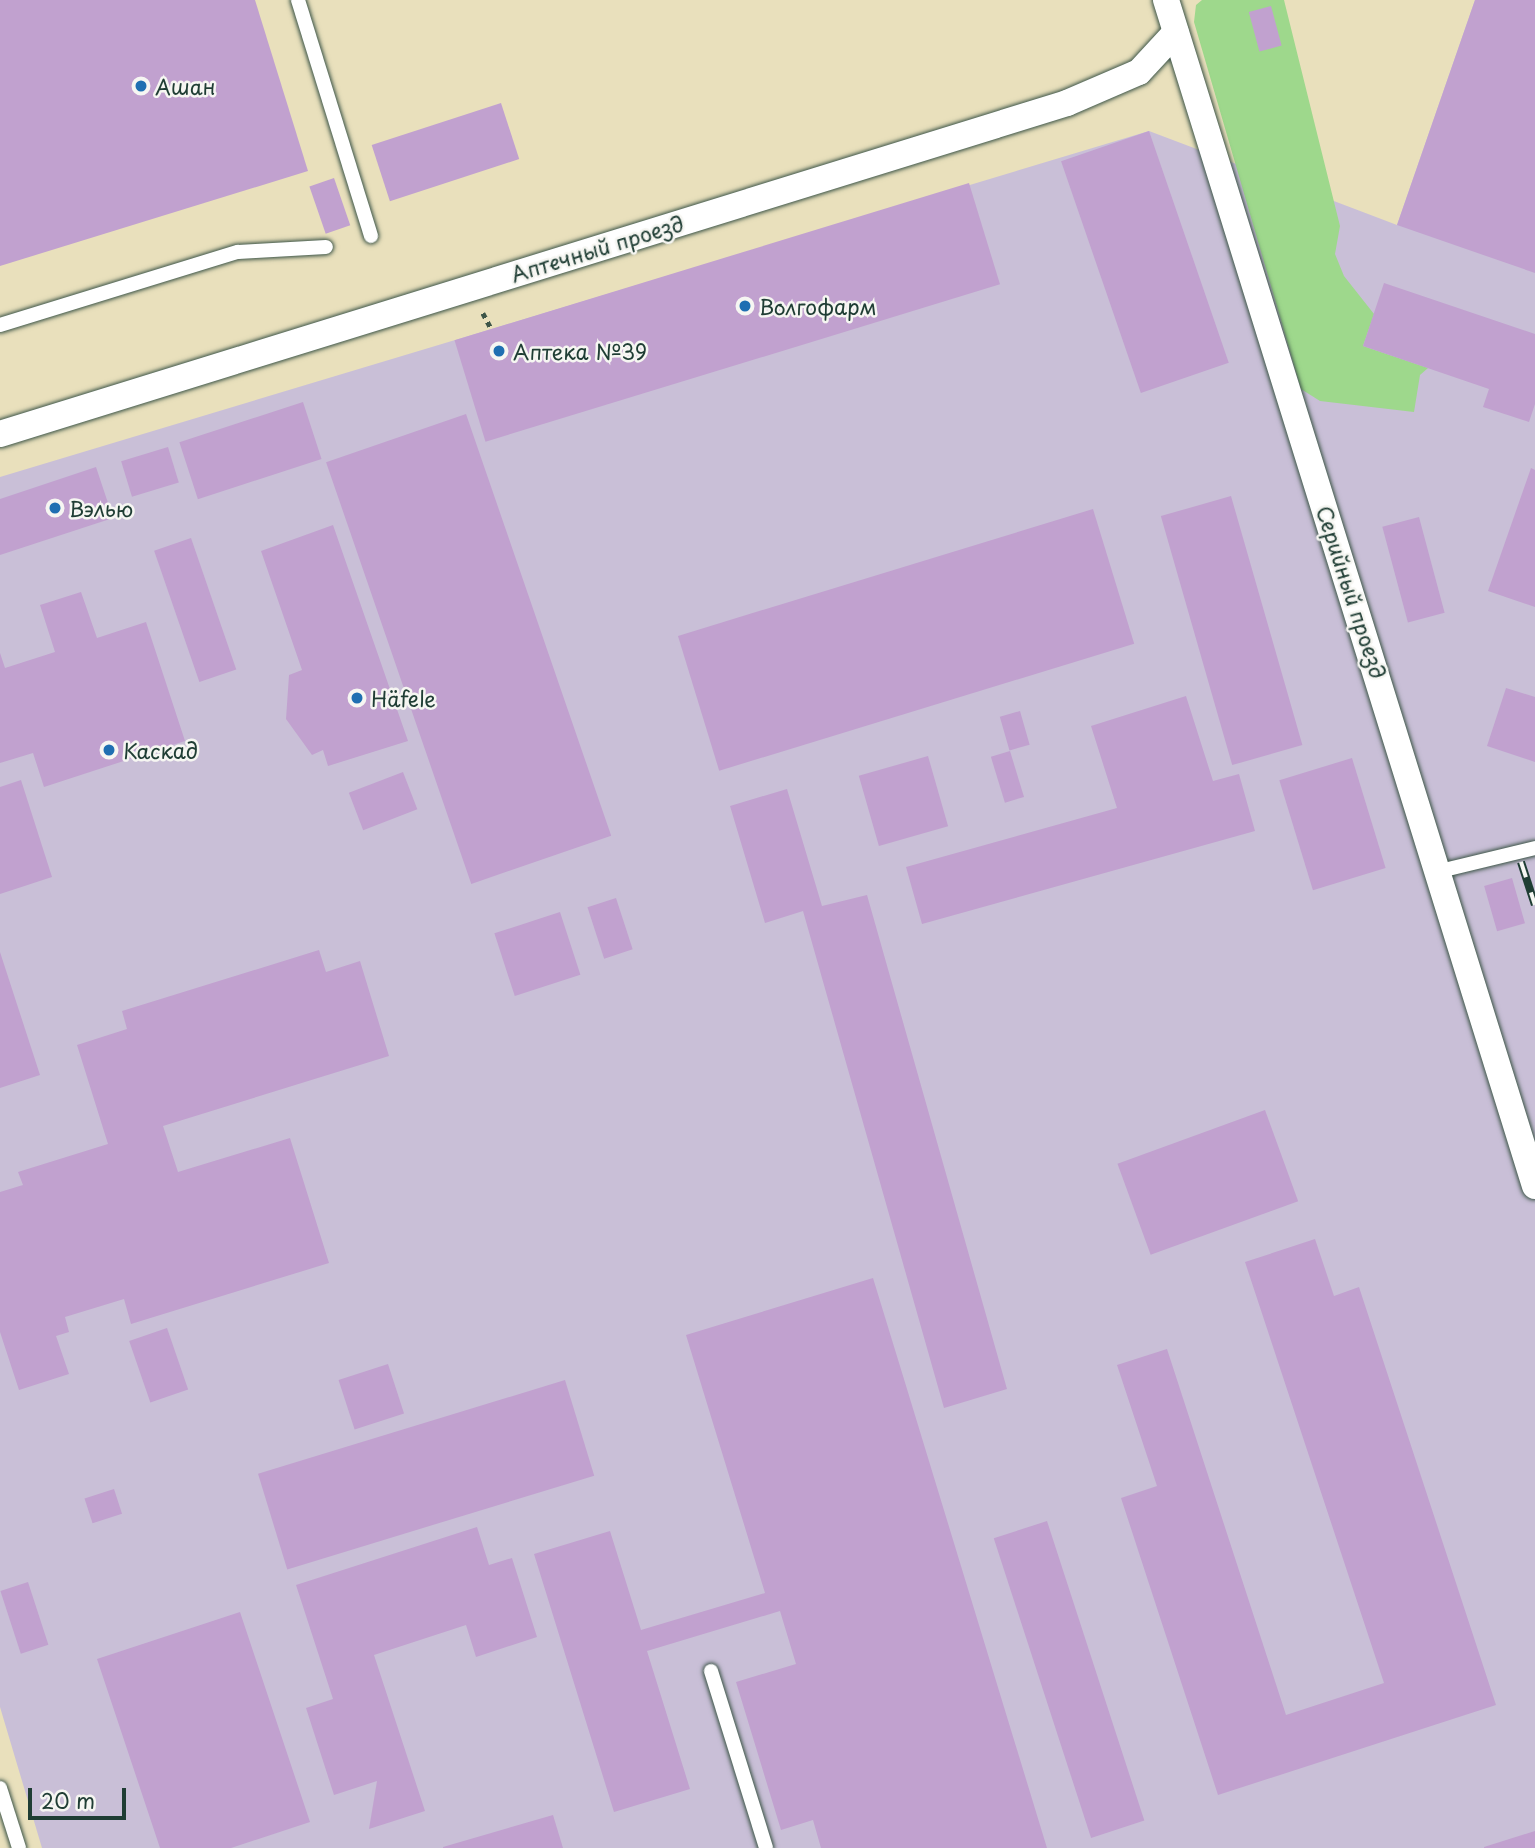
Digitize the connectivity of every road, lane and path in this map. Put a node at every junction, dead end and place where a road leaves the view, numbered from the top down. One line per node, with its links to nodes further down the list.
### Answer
1 (298, 0): 4 (lane)
2 (1166, 0): 3 (street, Серийный проезд)
3 (1176, 32): 7 (street, Аптечный проезд); 9 (street, Серийный проезд)
4 (371, 236)
5 (326, 247): 6 (lane)
6 (0, 325)
7 (0, 433)
8 (1535, 848): 9 (lane)
9 (1440, 871): 10 (street, Серийный проезд)
10 (1535, 1186)
11 (711, 1671): 14 (lane)
12 (0, 1788): 13 (lane)
13 (19, 1848)
14 (766, 1848)

